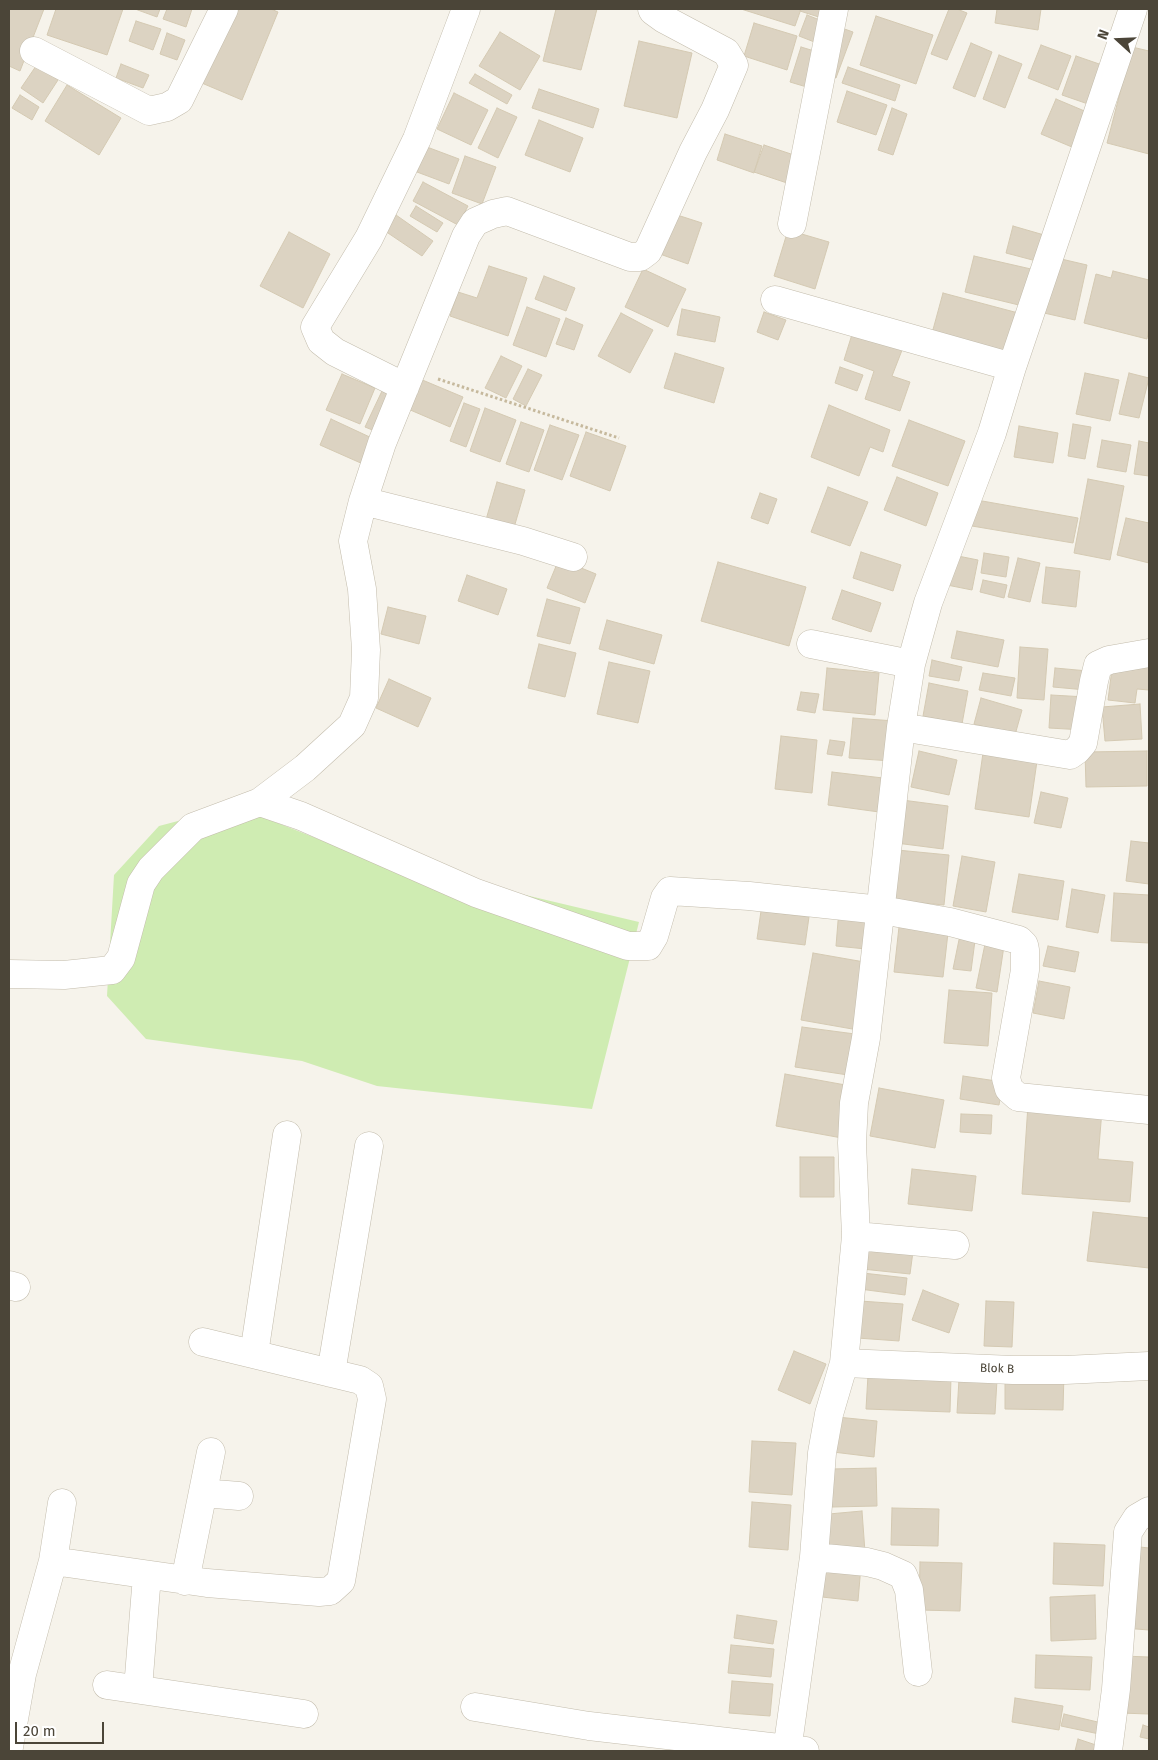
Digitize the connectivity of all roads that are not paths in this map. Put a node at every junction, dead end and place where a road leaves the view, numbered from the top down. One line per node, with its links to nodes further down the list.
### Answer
1 (224, 9): 6 (street)
2 (466, 9): 10 (street)
3 (652, 9): 10 (street)
4 (834, 9): 7 (street)
5 (1132, 9): 9 (street)
6 (34, 51)
7 (792, 224)
8 (775, 300): 9 (street)
9 (1012, 368): 15 (street)
10 (408, 379): 11 (street)
11 (362, 501): 12 (street); 17 (street)
12 (573, 557)
13 (811, 644): 15 (street)
14 (1149, 653): 16 (street)
15 (911, 664): 16 (street)
16 (901, 727): 18 (street)
17 (260, 802): 18 (street); 19 (street)
18 (881, 910): 20 (street); 23 (street)
19 (9, 974)
20 (1149, 1110)
21 (287, 1135): 26 (street)
22 (369, 1146): 29 (street)
23 (856, 1236): 24 (street); 27 (street)
24 (955, 1245)
25 (203, 1342): 26 (street)
26 (254, 1354): 29 (street)
27 (844, 1363): 28 (street, Blok B); 35 (street)
28 (1149, 1366)
29 (331, 1373): 38 (street)
30 (211, 1452): 31 (street)
31 (203, 1492): 32 (street); 38 (street)
32 (239, 1496)
33 (62, 1503): 36 (street)
34 (1149, 1511): 48 (street)
35 (814, 1557): 40 (street); 47 (street)
36 (53, 1561): 37 (street); 39 (street)
37 (147, 1575): 38 (street); 42 (street)
38 (185, 1581)
39 (15, 1672): 46 (street)
40 (918, 1672)
41 (107, 1685): 42 (street)
42 (138, 1689): 44 (street)
43 (475, 1707): 45 (street)
44 (304, 1714)
45 (655, 1742): 47 (street)
46 (9, 1747)
47 (794, 1750)
48 (1108, 1751)

